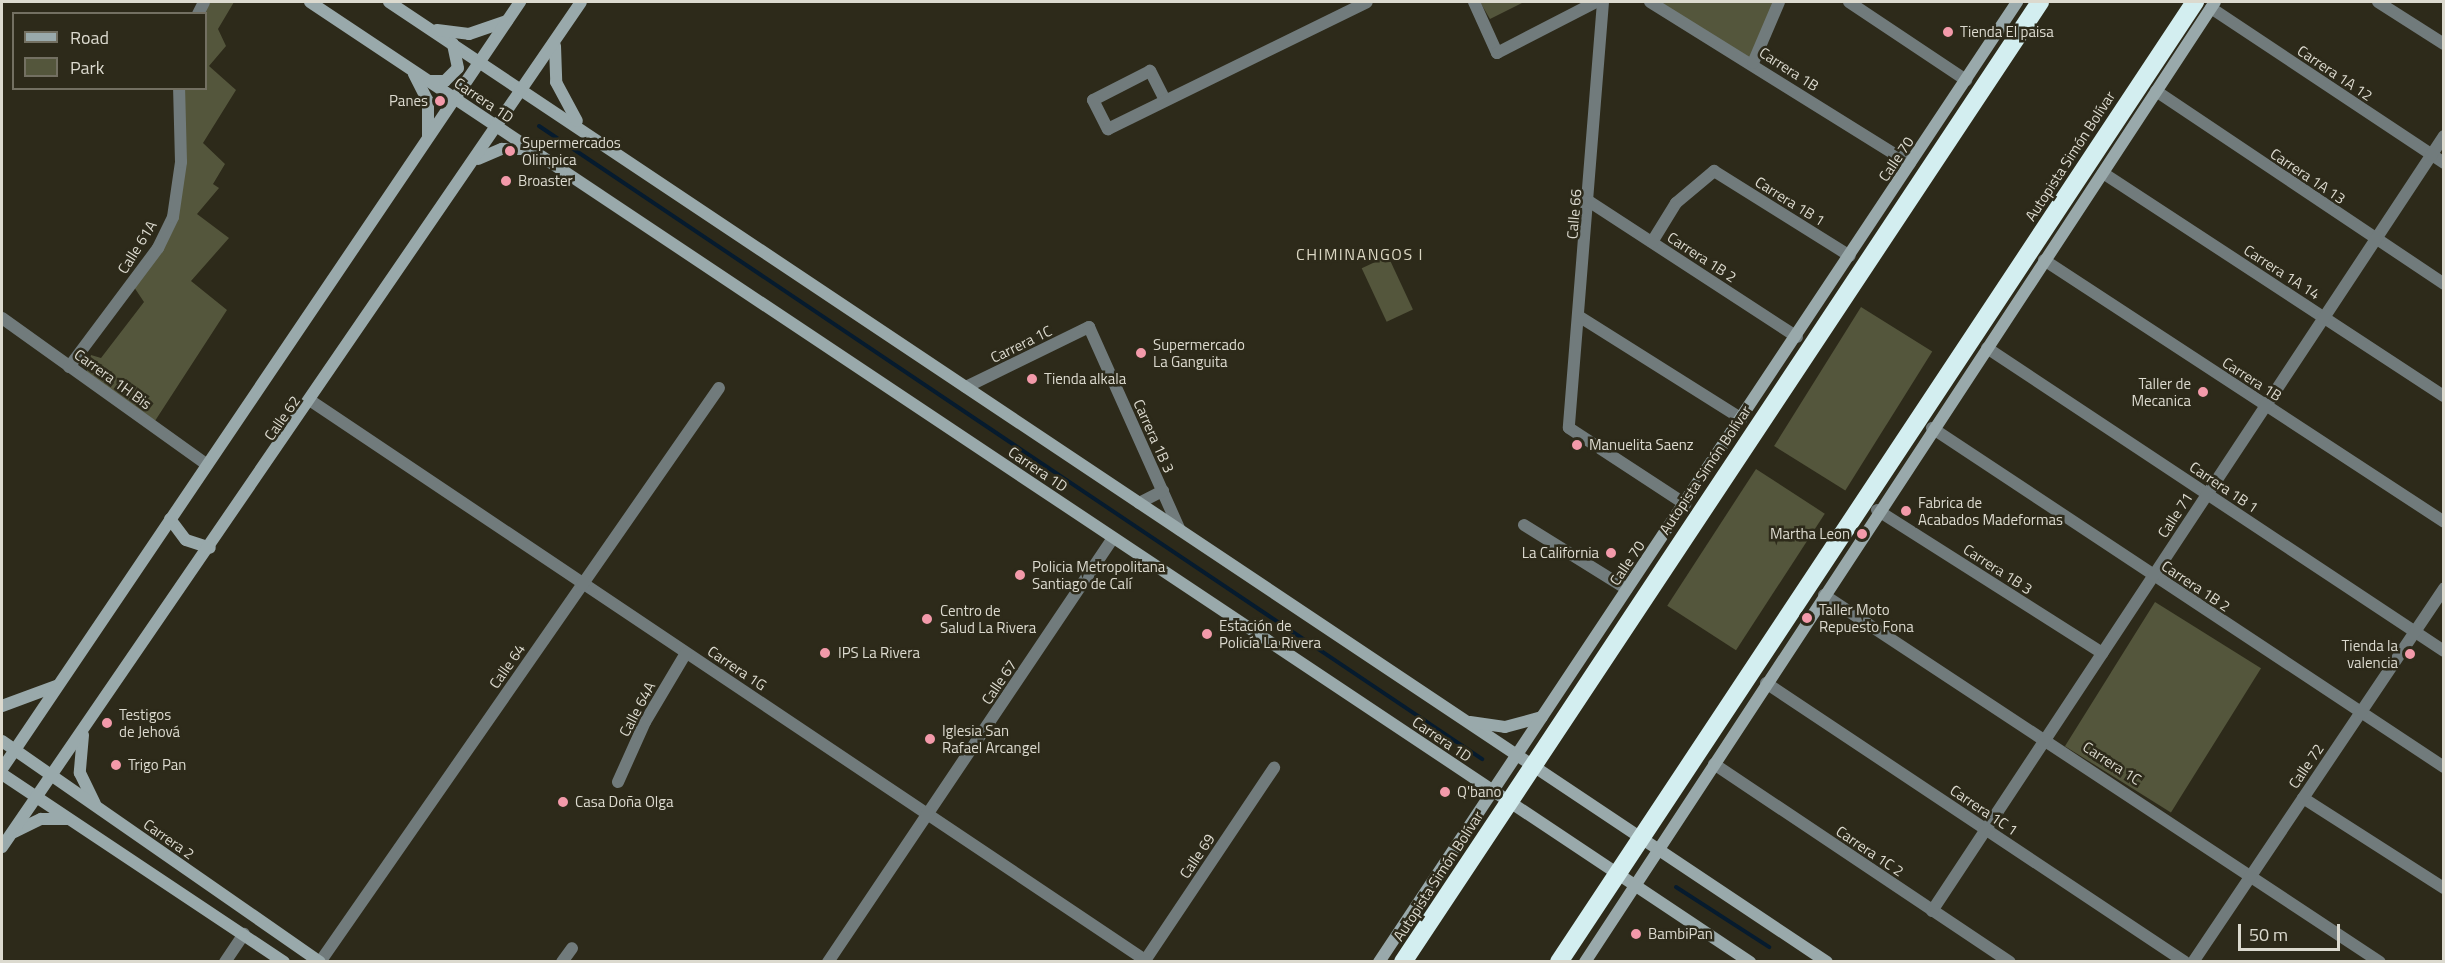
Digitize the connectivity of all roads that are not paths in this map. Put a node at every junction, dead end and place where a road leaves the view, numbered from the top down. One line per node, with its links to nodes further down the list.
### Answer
1 (310, 2): 24 (street, Carrera 1D)
2 (389, 2): 18 (street, Carrera 1D)
3 (520, 2): 17 (street)
4 (581, 2): 19 (street, Calle 62)
5 (1367, 2): 31 (street)
6 (1474, 2): 16 (street)
7 (1596, 2): 16 (street)
8 (1603, 2): 42 (street, Calle 66)
9 (1650, 2): 23 (street, Carrera 1B)
10 (1779, 2): 23 (street)
11 (1849, 2): 26 (street)
12 (2017, 2): 26 (street, Calle 70)
13 (2040, 2): 66 (highway, Autopista Simón Bolívar)
14 (2378, 2): 21 (street)
15 (2207, 4): 29 (street); 37 (street, Carrera 1A 12); 78 (highway, Autopista Simón Bolívar)
16 (1581, 5)
17 (507, 21): 18 (street); 22 (street)
18 (430, 29): 20 (street, Carrera 1D)
19 (556, 42): 28 (street, Calle 62); 33 (street)
20 (452, 43): 22 (street, Carrera 1D); 25 (street)
21 (2444, 44)
22 (480, 62): 28 (street, Carrera 1D); 30 (street)
23 (1753, 63): 40 (street, Carrera 1B)
24 (410, 68): 25 (street, Carrera 1D); 35 (street)
25 (428, 80): 30 (street, Carrera 1D)
26 (1966, 80): 40 (street, Calle 70)
27 (179, 90): 54 (street, Calle 61A)
28 (524, 91): 32 (street, Calle 62); 33 (street, Carrera 1D)
29 (2156, 91): 41 (street); 43 (street, Carrera 1A 13)
30 (455, 98): 32 (street, Carrera 1D); 35 (street)
31 (1165, 100): 31 (street)
32 (499, 128): 36 (street, Carrera 1D); 38 (street, Calle 62)
33 (583, 128): 55 (street, Carrera 1D)
34 (2444, 136): 37 (street, Calle 71)
35 (428, 138): 62 (street)
36 (531, 149): 38 (street); 72 (street, Carrera 1D)
37 (2431, 155): 39 (street, Carrera 1A 12); 43 (street, Calle 71)
38 (477, 160): 58 (street, Calle 62)
39 (2444, 163)
40 (1910, 164): 45 (street, Calle 70)
41 (2103, 173): 46 (street); 50 (street, Carrera 1A 14)
42 (1590, 202): 44 (street, Carrera 1B 2); 48 (street, Calle 66)
43 (2375, 239): 47 (street, Carrera 1A 13); 50 (street, Calle 71)
44 (1652, 242): 45 (street, Carrera 1B 1); 52 (street, Carrera 1B 2)
45 (1850, 256): 52 (street, Calle 70)
46 (2044, 260): 53 (street); 59 (street, Carrera 1B)
47 (2444, 284)
48 (1580, 317): 60 (street); 66 (street, Calle 66)
49 (2, 318): 54 (street, Carrera 1H Bis)
50 (2324, 318): 57 (street, Carrera 1A 14); 59 (street, Calle 71)
51 (1089, 327): 55 (street, Carrera 1C); 63 (street, Carrera 1B 3)
52 (1797, 337): 60 (street, Calle 70)
53 (1987, 348): 61 (street); 64 (street, Carrera 1B 1)
54 (69, 367): 62 (street, Carrera 1H Bis)
55 (966, 387): 65 (street, Carrera 1D)
56 (719, 388): 75 (street, Calle 64)
57 (2444, 396)
58 (311, 401): 73 (street, Calle 62); 75 (street, Carrera 1G)
59 (2266, 405): 64 (street, Calle 71); 69 (street, Carrera 1B)
60 (1742, 419): 66 (street, Calle 70)
61 (1932, 428): 67 (street); 74 (street, Carrera 1B 2)
62 (207, 465): 68 (street)
63 (1163, 491): 65 (street, Carrera 1B 3); 71 (street, Carrera 1B 3)
64 (2207, 494): 74 (street, Calle 71); 79 (street, Carrera 1B 1)
65 (1139, 503): 71 (street, Carrera 1D)
66 (1692, 508): 77 (street, Calle 70); 95 (highway, Autopista Simón Bolívar)
67 (1878, 510): 78 (street); 82 (street, Carrera 1B 3)
68 (170, 519): 73 (street); 84 (street)
69 (2444, 522)
70 (1524, 525): 77 (street)
71 (1180, 530): 87 (street, Carrera 1D)
72 (1113, 538): 102 (street, Carrera 1D); 107 (street, Calle 67)
73 (210, 548): 89 (street, Calle 62)
74 (2153, 575): 82 (street, Calle 71); 86 (street, Carrera 1B 2)
75 (583, 584): 81 (street, Carrera 1G); 124 (street, Calle 64)
76 (2444, 588): 79 (street, Calle 72)
77 (1627, 589): 88 (street, Calle 70)
78 (1816, 590): 83 (street); 90 (street, Carrera 1C); 110 (highway, Autopista Simón Bolívar)
79 (2414, 632): 80 (street, Carrera 1B 1); 86 (street, Calle 72)
80 (2444, 651)
81 (686, 653): 101 (street, Calle 64A); 107 (street, Carrera 1G)
82 (2102, 653): 90 (street, Calle 71)
83 (1766, 683): 94 (street); 109 (street, Carrera 1C 1)
84 (59, 684): 85 (street); 92 (street)
85 (2, 706)
86 (2360, 712): 97 (street, Carrera 1B 2); 104 (street, Calle 72)
87 (1456, 716): 88 (street); 93 (street, Carrera 1D)
88 (1542, 717): 93 (street, Calle 70)
89 (90, 720): 100 (street, Calle 62); 106 (street)
90 (2047, 738): 109 (street, Calle 71); 114 (street, Carrera 1C)
91 (2, 741): 92 (street, Carrera 2)
92 (15, 750): 98 (street); 100 (street, Carrera 2)
93 (1516, 756): 95 (street, Carrera 1D); 102 (street, Calle 70)
94 (1714, 764): 113 (street); 118 (street, Carrera 1C 2)
95 (1532, 767): 105 (highway, Autopista Simón Bolívar); 110 (street, Carrera 1D)
96 (1275, 768): 121 (street, Calle 69)
97 (2444, 768)
98 (2, 769)
99 (2, 774): 103 (street)
100 (50, 775): 103 (street, Calle 62); 106 (street, Carrera 2)
101 (618, 782)
102 (1492, 791): 105 (street, Carrera 1D); 112 (street, Calle 70)
103 (35, 797): 108 (street); 111 (street, Calle 62)
104 (2303, 798): 114 (street, Calle 72); 117 (street)
105 (1509, 802): 112 (highway, Autopista Simón Bolívar); 115 (street, Carrera 1D)
106 (99, 810): 124 (street, Carrera 2)
107 (927, 814): 121 (street, Carrera 1G); 126 (street, Calle 67)
108 (74, 820): 111 (street); 119 (street)
109 (1986, 830): 118 (street, Calle 71); 134 (street, Carrera 1C 1)
110 (1641, 838): 113 (street, Carrera 1D); 115 (highway, Autopista Simón Bolívar)
111 (4, 843)
112 (1464, 850): 127 (street, Calle 70); 128 (highway, Autopista Simón Bolívar)
113 (1659, 850): 116 (street); 132 (street, Carrera 1D)
114 (2252, 873): 135 (street, Calle 72); 136 (street, Carrera 1C)
115 (1617, 874): 116 (street, Carrera 1D); 129 (highway, Autopista Simón Bolívar)
116 (1635, 886): 130 (street); 131 (street, Carrera 1D)
117 (2444, 888)
118 (1932, 911): 133 (street, Carrera 1C 2)
119 (244, 934): 122 (street); 123 (street)
120 (572, 948): 125 (street)
121 (1145, 961)
122 (225, 962)
123 (284, 962)
124 (320, 962)
125 (562, 962)
126 (828, 962)
127 (1379, 962)
128 (1403, 962)
129 (1559, 962)
130 (1585, 962)
131 (1750, 962)
132 (1827, 962)
133 (2010, 962)
134 (2185, 962)
135 (2193, 962)
136 (2380, 962)

